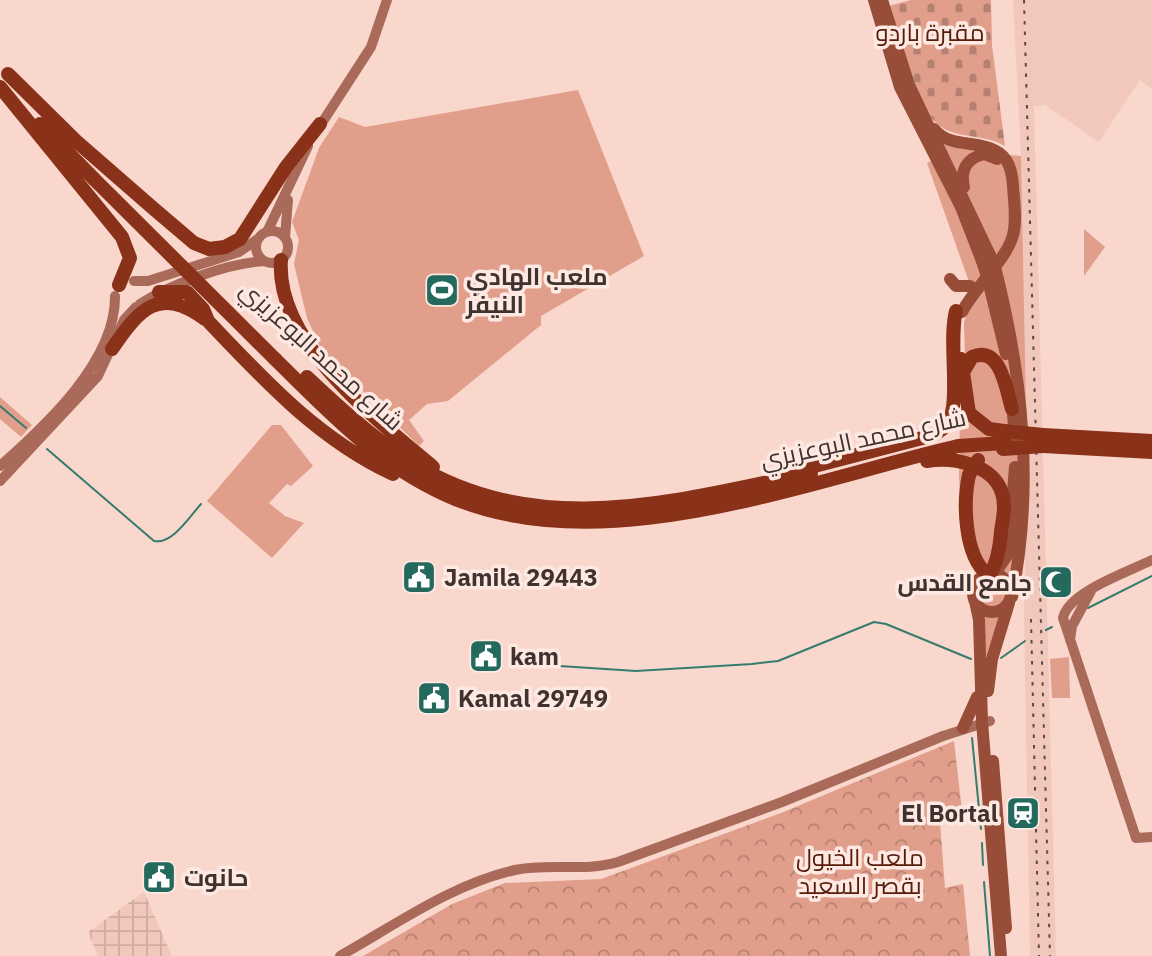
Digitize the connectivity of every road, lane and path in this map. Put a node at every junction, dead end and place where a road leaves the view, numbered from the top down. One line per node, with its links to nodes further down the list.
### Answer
1 (387, 0): 6 (main road)
2 (874, 0): 13 (main road)
3 (882, 0): 5 (main road)
4 (2, 77): 9 (highway); 20 (highway); 34 (highway, شارع محمد البوعزيزي, bridge)
5 (922, 114): 8 (main road); 23 (main road)
6 (320, 124): 7 (main road); 9 (highway)
7 (291, 183): 10 (main road); 11 (main road)
8 (967, 201): 13 (main road); 19 (main road)
9 (154, 209): 12 (highway)
10 (263, 235): 11 (main road); 12 (main road); 15 (main road)
11 (285, 237): 14 (main road)
12 (239, 252): 18 (main road)
13 (986, 258): 16 (main road, bridge)
14 (281, 260): 15 (main road); 34 (highway)
15 (264, 261): 21 (main road)
16 (992, 275): 27 (main road); 38 (main road)
17 (950, 279): 19 (main road)
18 (134, 281): 20 (main road); 22 (main road)
19 (970, 286): 23 (main road)
20 (117, 290): 22 (main road); 32 (main road)
21 (159, 292): 22 (main road); 24 (highway)
22 (138, 306): 25 (main road)
23 (959, 312): 26 (highway); 35 (highway)
24 (208, 321): 25 (highway); 34 (highway)
25 (112, 349): 33 (main road)
26 (962, 375): 27 (highway); 28 (highway)
27 (1013, 409): 37 (main road)
28 (1004, 440): 29 (highway, bridge); 35 (highway, شارع محمد البوعزيزي); 37 (highway, bridge)
29 (1043, 440): 30 (highway); 31 (highway)
30 (1152, 441)
31 (1152, 452)
32 (0, 467)
33 (0, 481)
34 (447, 488): 35 (highway, شارع محمد البوعزيزي)
35 (736, 495): 37 (highway)
36 (1152, 561): 43 (main road)
37 (990, 574): 38 (main road); 39 (main road)
38 (1010, 600): 39 (main road); 41 (main road)
39 (975, 601): 40 (main road)
40 (981, 687): 41 (main road); 42 (main road)
41 (986, 722): 42 (main road); 45 (main road); 46 (main road)
42 (963, 728): 44 (main road)
43 (1152, 836)
44 (340, 956)
45 (1001, 956)
46 (1009, 956)

